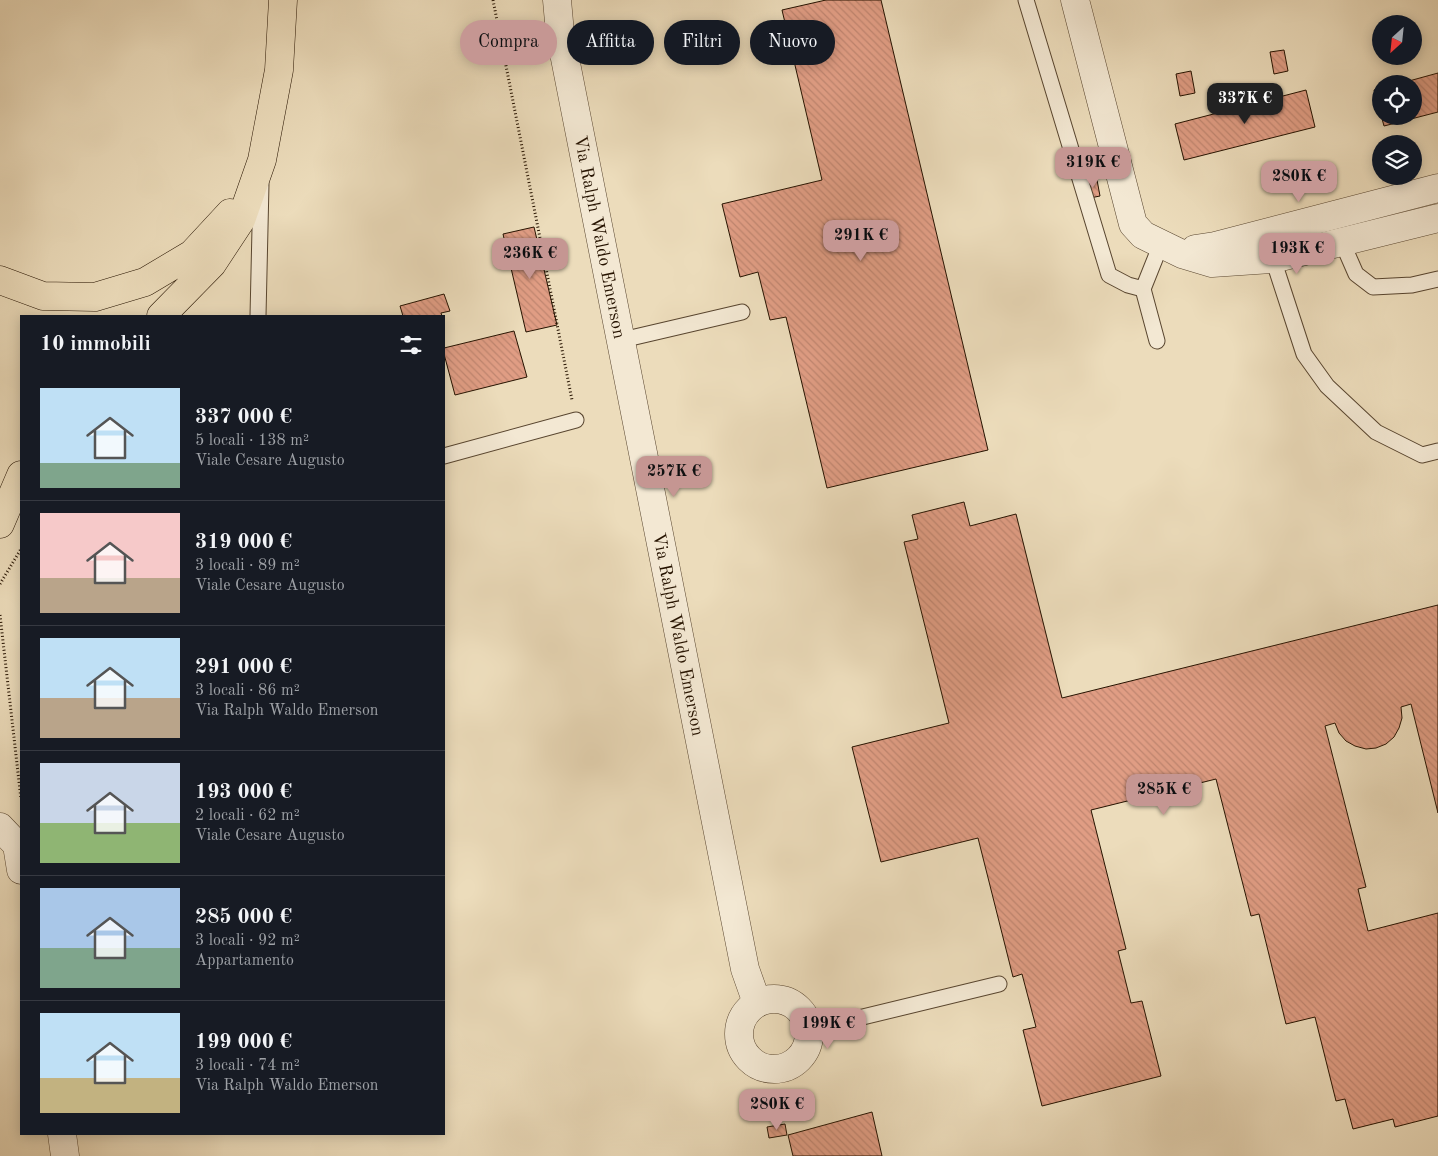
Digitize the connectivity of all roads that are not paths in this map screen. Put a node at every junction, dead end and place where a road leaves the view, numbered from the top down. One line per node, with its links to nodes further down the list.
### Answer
1 (283, 0): 5 (main road)
2 (557, 0): 18 (street, Via Ralph Waldo Emerson)
3 (1026, 0): 14 (lane)
4 (1075, 0): 10 (street)
5 (262, 160): 13 (main road); 16 (main road); 17 (lane)
6 (1438, 188): 7 (street)
7 (1337, 214): 9 (lane); 10 (street)
8 (1438, 218): 9 (street)
9 (1342, 242): 11 (street); 12 (lane)
10 (1161, 244): 11 (street); 14 (lane)
11 (1273, 259): 21 (lane)
12 (1438, 279)
13 (0, 280)
14 (1143, 289): 19 (lane)
15 (742, 312): 18 (lane)
16 (163, 315)
17 (258, 315)
18 (622, 340): 28 (street, Via Ralph Waldo Emerson)
19 (1156, 341)
20 (576, 420): 22 (lane)
21 (1438, 450)
22 (445, 456)
23 (20, 477): 24 (main road)
24 (0, 524)
25 (0, 828): 26 (street)
26 (20, 864)
27 (999, 984): 29 (lane)
28 (757, 1003): 29 (street); 29 (street)
29 (809, 1030)
30 (62, 1135): 31 (street)
31 (65, 1156)

